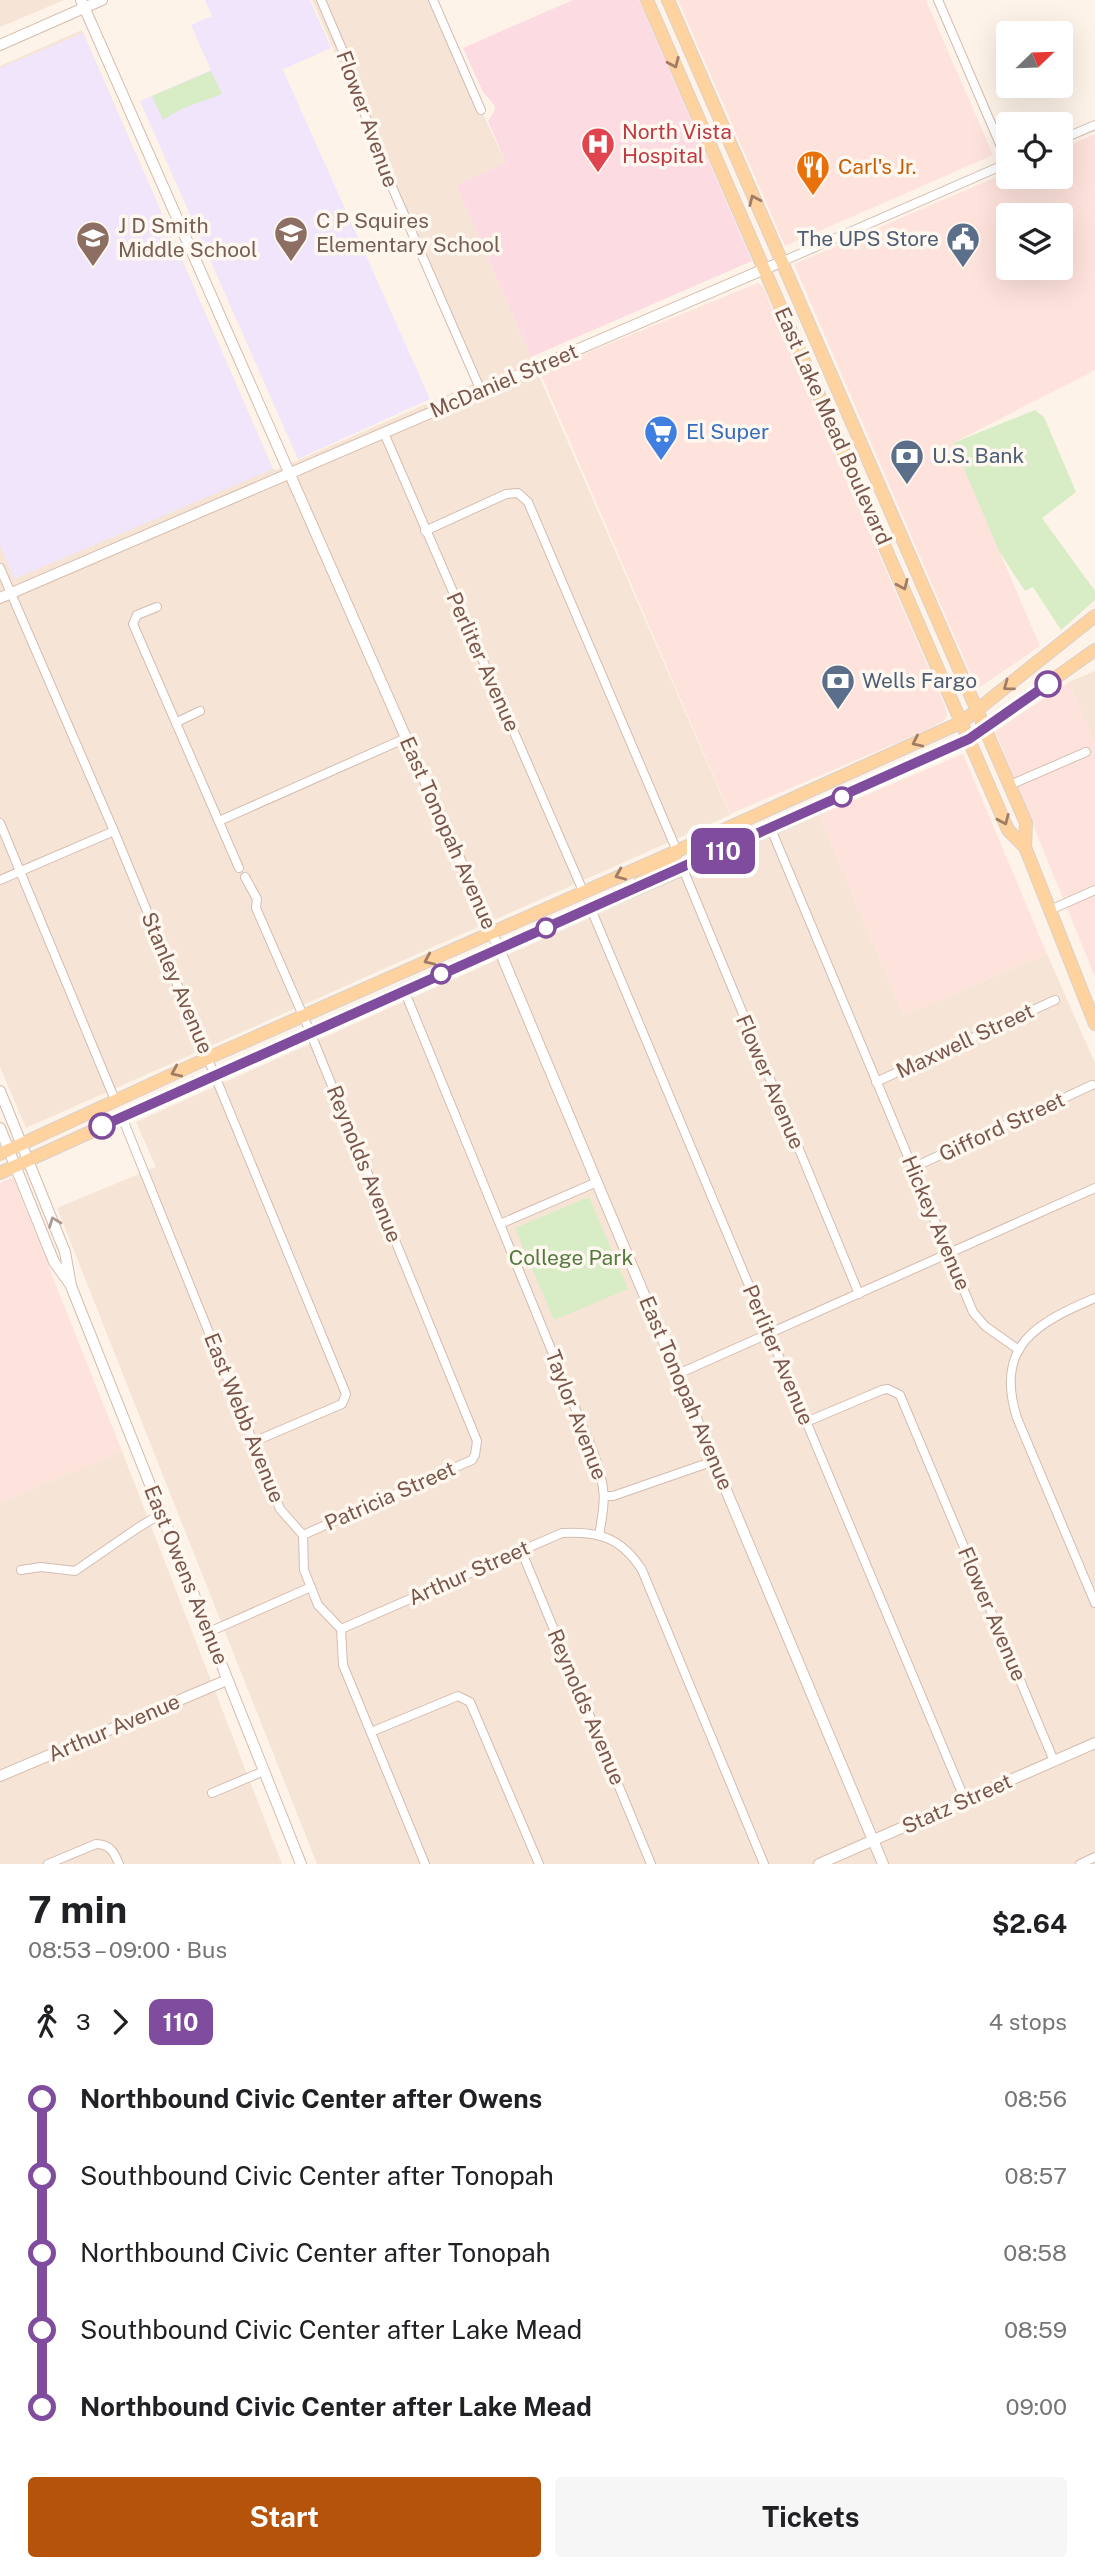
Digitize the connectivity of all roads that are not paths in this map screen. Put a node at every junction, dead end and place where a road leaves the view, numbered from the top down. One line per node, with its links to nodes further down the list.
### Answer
1 (102, 0): 7 (street)
2 (321, 0): 18 (street, Flower Avenue)
3 (433, 0): 10 (street)
4 (647, 0): 14 (main road, East Lake Mead Boulevard, one-way to 14)
5 (668, 0): 9 (main road, East Lake Mead Boulevard)
6 (938, 0): 13 (street)
7 (83, 4): 8 (street); 21 (street, East Tonopah Avenue)
8 (0, 45)
9 (713, 106): 14 (main road); 16 (main road, East Lake Mead Boulevard, one-way to 9)
10 (481, 110)
11 (1095, 125): 12 (street)
12 (1073, 134)
13 (996, 135)
14 (709, 144): 17 (main road, East Lake Mead Boulevard)
15 (996, 168): 16 (street, McDaniel Street)
16 (781, 262): 17 (street, McDaniel Street); 20 (main road, East Lake Mead Boulevard)
17 (764, 269): 18 (street, McDaniel Street); 22 (main road, East Lake Mead Boulevard)
18 (481, 391): 19 (street, McDaniel Street)
19 (384, 433): 21 (street, McDaniel Street); 23 (street, Perliter Avenue)
20 (872, 471): 22 (main road); 29 (main road, East Lake Mead Boulevard)
21 (289, 474): 25 (street, McDaniel Street); 34 (street, East Tonopah Avenue)
22 (856, 478): 32 (main road, East Lake Mead Boulevard, one-way to 32)
23 (425, 531): 44 (street); 51 (street, Perliter Avenue)
24 (0, 568): 25 (street, Stanley Avenue)
25 (6, 596): 42 (street, Stanley Avenue)
26 (158, 607): 31 (street)
27 (1095, 616): 29 (main road, one-way to 29)
28 (1095, 650): 33 (main road)
29 (976, 709): 32 (main road); 33 (main road, East Lake Mead Boulevard)
30 (200, 712): 31 (street)
31 (177, 722): 38 (street)
32 (962, 722): 35 (main road, East Lake Mead Boulevard); 41 (main road, one-way to 41)
33 (985, 728): 35 (main road); 37 (main road, East Lake Mead Boulevard)
34 (406, 738): 38 (street); 55 (street, East Tonopah Avenue)
35 (969, 739): 40 (main road); 43 (main road, East Lake Mead Boulevard, one-way to 43)
36 (1086, 752): 37 (street)
37 (1010, 785): 43 (main road, East Lake Mead Boulevard)
38 (219, 821): 45 (street)
39 (0, 823): 47 (street)
40 (771, 829): 46 (main road); 64 (street, Hickey Avenue)
41 (723, 830): 44 (main road); 46 (main road)
42 (114, 831): 47 (street); 62 (street, Stanley Avenue)
43 (1025, 847): 54 (main road, East Lake Mead Boulevard)
44 (677, 851): 51 (main road, one-way to 51); 52 (main road)
45 (239, 868)
46 (683, 869): 52 (main road); 78 (street, Flower Avenue)
47 (21, 872): 49 (street); 67 (street)
48 (245, 877): 59 (street, Reynolds Avenue)
49 (0, 880)
50 (1095, 890): 54 (street)
51 (583, 891): 55 (main road)
52 (633, 891): 53 (main road)
53 (591, 909): 56 (main road); 80 (street, Perliter Avenue)
54 (1050, 910): 60 (main road, East Lake Mead Boulevard)
55 (492, 932): 56 (street, East Tonopah Avenue); 59 (main road, one-way to 59)
56 (499, 949): 57 (main road); 74 (street, East Tonopah Avenue)
57 (404, 990): 61 (main road); 76 (street, Taylor Avenue)
58 (1055, 1000): 64 (street, Maxwell Street)
59 (303, 1015): 61 (street, Reynolds Avenue); 62 (main road)
60 (1095, 1024)
61 (311, 1033): 63 (main road); 85 (street, Reynolds Avenue)
62 (208, 1058): 63 (street, Stanley Avenue); 67 (main road, one-way to 67)
63 (216, 1075): 68 (main road); 84 (street, Stanley Avenue)
64 (876, 1082): 72 (street, Hickey Avenue)
65 (1092, 1085): 72 (street, Gifford Street)
66 (0, 1091): 70 (street, East Owens Avenue)
67 (115, 1100): 70 (main road)
68 (122, 1117): 71 (main road); 84 (street, East Webb Avenue)
69 (0, 1128): 70 (street, East Owens Avenue)
70 (12, 1149): 71 (street, East Owens Avenue)
71 (23, 1163): 73 (main road); 88 (street, East Owens Avenue)
72 (912, 1168): 77 (street, Hickey Avenue)
73 (0, 1172)
74 (597, 1182): 76 (street); 82 (street, East Tonopah Avenue)
75 (1095, 1188): 77 (street)
76 (500, 1224): 87 (street, Taylor Avenue)
77 (948, 1254): 78 (street); 81 (street, Hickey Avenue)
78 (859, 1294): 80 (street)
79 (1095, 1298): 81 (street)
80 (769, 1334): 82 (street); 83 (street, Perliter Avenue)
81 (1019, 1350): 94 (street)
82 (678, 1374): 86 (street, East Tonopah Avenue)
83 (806, 1422): 100 (street, Flower Avenue); 104 (street, Perliter Avenue)
84 (253, 1442): 89 (street, East Webb Avenue)
85 (475, 1455): 89 (street, Patricia Street)
86 (714, 1461): 87 (street); 105 (street, East Tonopah Avenue)
87 (605, 1496): 90 (street, Taylor Avenue)
88 (161, 1514): 92 (street); 96 (street, East Owens Avenue)
89 (303, 1535): 93 (street)
90 (599, 1535): 91 (street, Arthur Street); 113 (street)
91 (521, 1550): 95 (street, Arthur Street); 112 (street, Reynolds Avenue)
92 (21, 1570)
93 (311, 1587): 95 (street); 96 (street)
94 (1095, 1603)
95 (341, 1629): 98 (street)
96 (209, 1632): 97 (street, East Owens Avenue)
97 (227, 1680): 101 (street, East Owens Avenue); 102 (street, Arthur Avenue)
98 (370, 1731): 110 (street); 111 (street)
99 (1095, 1743): 100 (street, Statz Street)
100 (1054, 1761): 104 (street, Statz Street)
101 (264, 1771): 103 (street); 107 (street, East Owens Avenue)
102 (0, 1776)
103 (212, 1793)
104 (965, 1800): 105 (street, Statz Street)
105 (874, 1840): 114 (street, Statz Street); 115 (street, East Tonopah Avenue)
106 (1095, 1857): 116 (street)
107 (299, 1863)
108 (48, 1864): 109 (street)
109 (119, 1864)
110 (425, 1864)
111 (538, 1864)
112 (651, 1864)
113 (764, 1864)
114 (819, 1864)
115 (883, 1864)
116 (1080, 1864)

